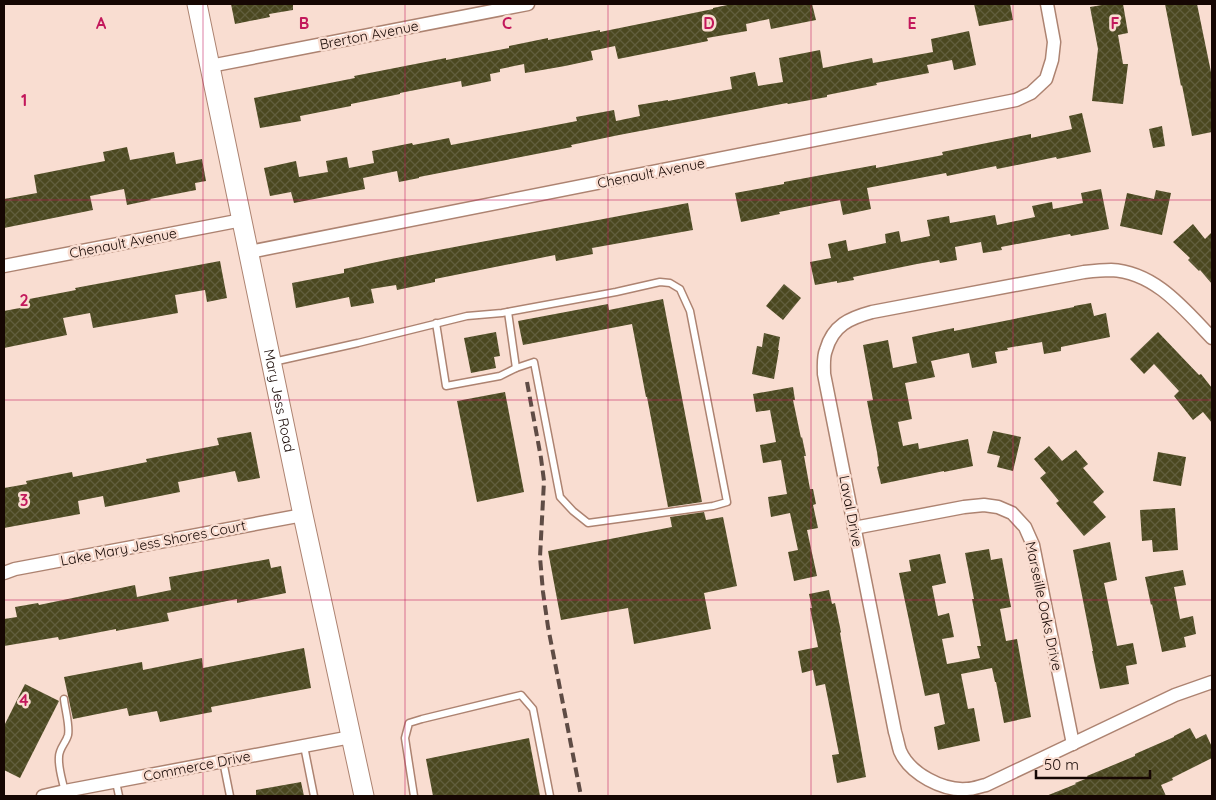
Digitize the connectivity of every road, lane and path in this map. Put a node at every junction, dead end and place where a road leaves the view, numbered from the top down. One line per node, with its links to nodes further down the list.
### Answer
1 (196, 4): 4 (street, Mary Jess Road)
2 (528, 4): 4 (street, Brerton Avenue)
3 (1046, 4): 6 (street, Chenault Avenue)
4 (210, 66): 5 (street, Mary Jess Road)
5 (242, 220): 6 (street, Mary Jess Road); 7 (street, Chenault Avenue)
6 (249, 252): 11 (street, Mary Jess Road)
7 (4, 266)
8 (508, 312): 9 (lane); 12 (lane); 12 (lane)
9 (436, 324): 11 (lane); 12 (lane)
10 (1212, 338): 14 (street, Laval Drive)
11 (272, 362): 13 (street, Mary Jess Road)
12 (516, 368)
13 (303, 515): 15 (street, Lake Mary Jess Shores Court); 18 (street, Mary Jess Road)
14 (854, 528): 19 (street, Marseille Oaks Drive); 19 (street, Laval Drive)
15 (4, 572)
16 (1212, 682): 19 (street, Laval Drive)
17 (64, 699): 23 (lane)
18 (352, 737): 20 (street, Commerce Drive); 28 (street, Mary Jess Road)
19 (1073, 744)
20 (304, 746): 21 (street, Commerce Drive); 27 (lane)
21 (224, 761): 22 (street, Commerce Drive); 26 (lane)
22 (116, 782): 23 (street, Commerce Drive); 25 (lane)
23 (65, 794): 24 (street, Commerce Drive)
24 (43, 796)
25 (119, 796)
26 (230, 796)
27 (314, 796)
28 (364, 796)
29 (414, 796): 30 (lane)
30 (550, 796)

